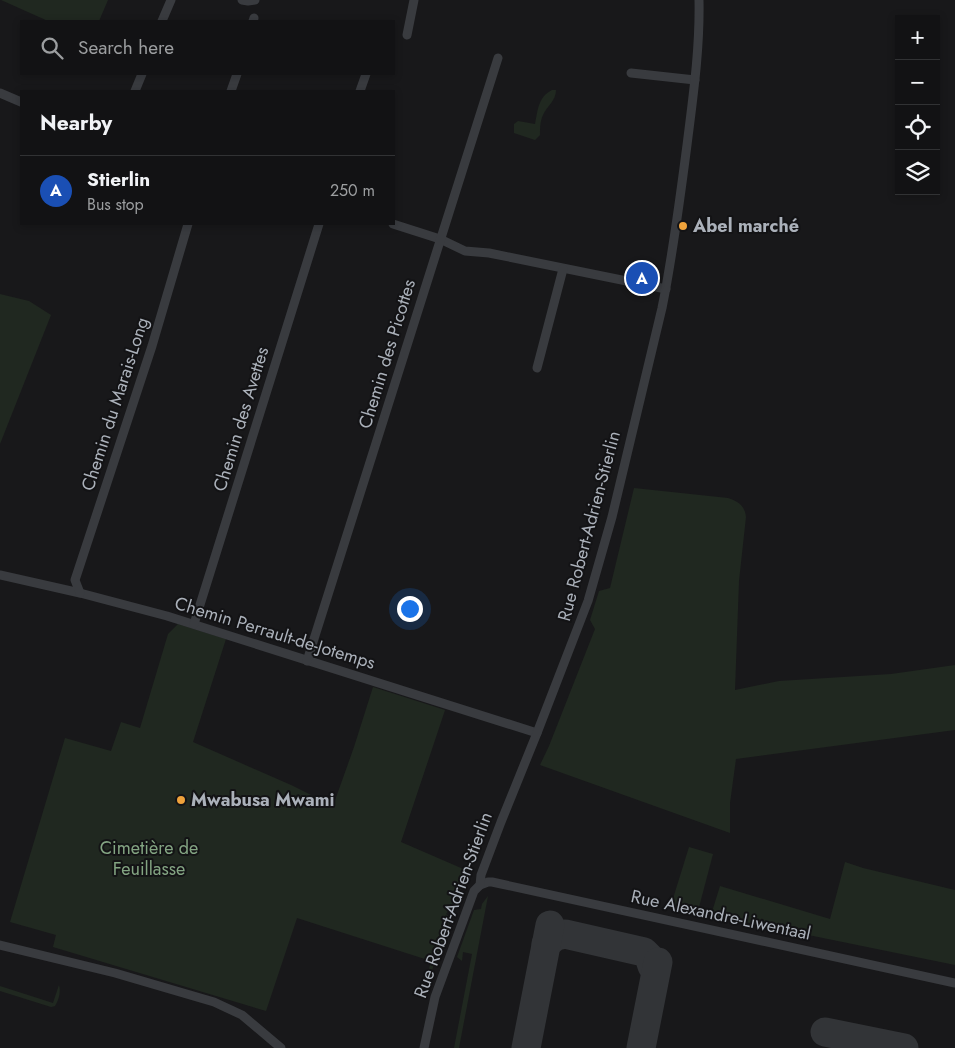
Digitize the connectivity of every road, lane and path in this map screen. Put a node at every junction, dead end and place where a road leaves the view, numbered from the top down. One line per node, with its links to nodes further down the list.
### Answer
1 (171, 0): 6 (street)
2 (242, 0): 3 (street)
3 (255, 0)
4 (414, 0): 7 (street)
5 (699, 0): 13 (street, Rue Robert-Adrien-Stierlin)
6 (162, 20)
7 (407, 35)
8 (498, 58): 22 (street, Chemin des Picottes)
9 (631, 73): 13 (street)
10 (142, 75): 14 (street)
11 (236, 75): 15 (street)
12 (366, 75): 16 (street)
13 (695, 80): 24 (street, Rue Robert-Adrien-Stierlin)
14 (135, 90)
15 (231, 90)
16 (360, 90)
17 (0, 94): 18 (street)
18 (20, 102)
19 (188, 225): 27 (street, Chemin du Marais-Long)
20 (320, 225): 28 (street, Chemin des Avettes)
21 (395, 225): 22 (street)
22 (440, 239): 23 (street); 29 (street, Chemin des Picottes)
23 (563, 269): 24 (street); 25 (street)
24 (666, 289): 30 (street, Rue Robert-Adrien-Stierlin)
25 (537, 368)
26 (0, 575): 27 (street, Chemin Perrault-de-Jotemps)
27 (80, 593): 28 (street, Chemin Perrault-de-Jotemps)
28 (194, 624): 29 (street, Chemin Perrault-de-Jotemps)
29 (307, 661): 30 (street, Chemin Perrault-de-Jotemps)
30 (537, 734): 31 (street, Rue Robert-Adrien-Stierlin)
31 (480, 885): 33 (street, Rue Alexandre-Liwentaal); 35 (street, Rue Robert-Adrien-Stierlin)
32 (0, 945): 34 (street)
33 (955, 983)
34 (281, 1048)
35 (424, 1048)

